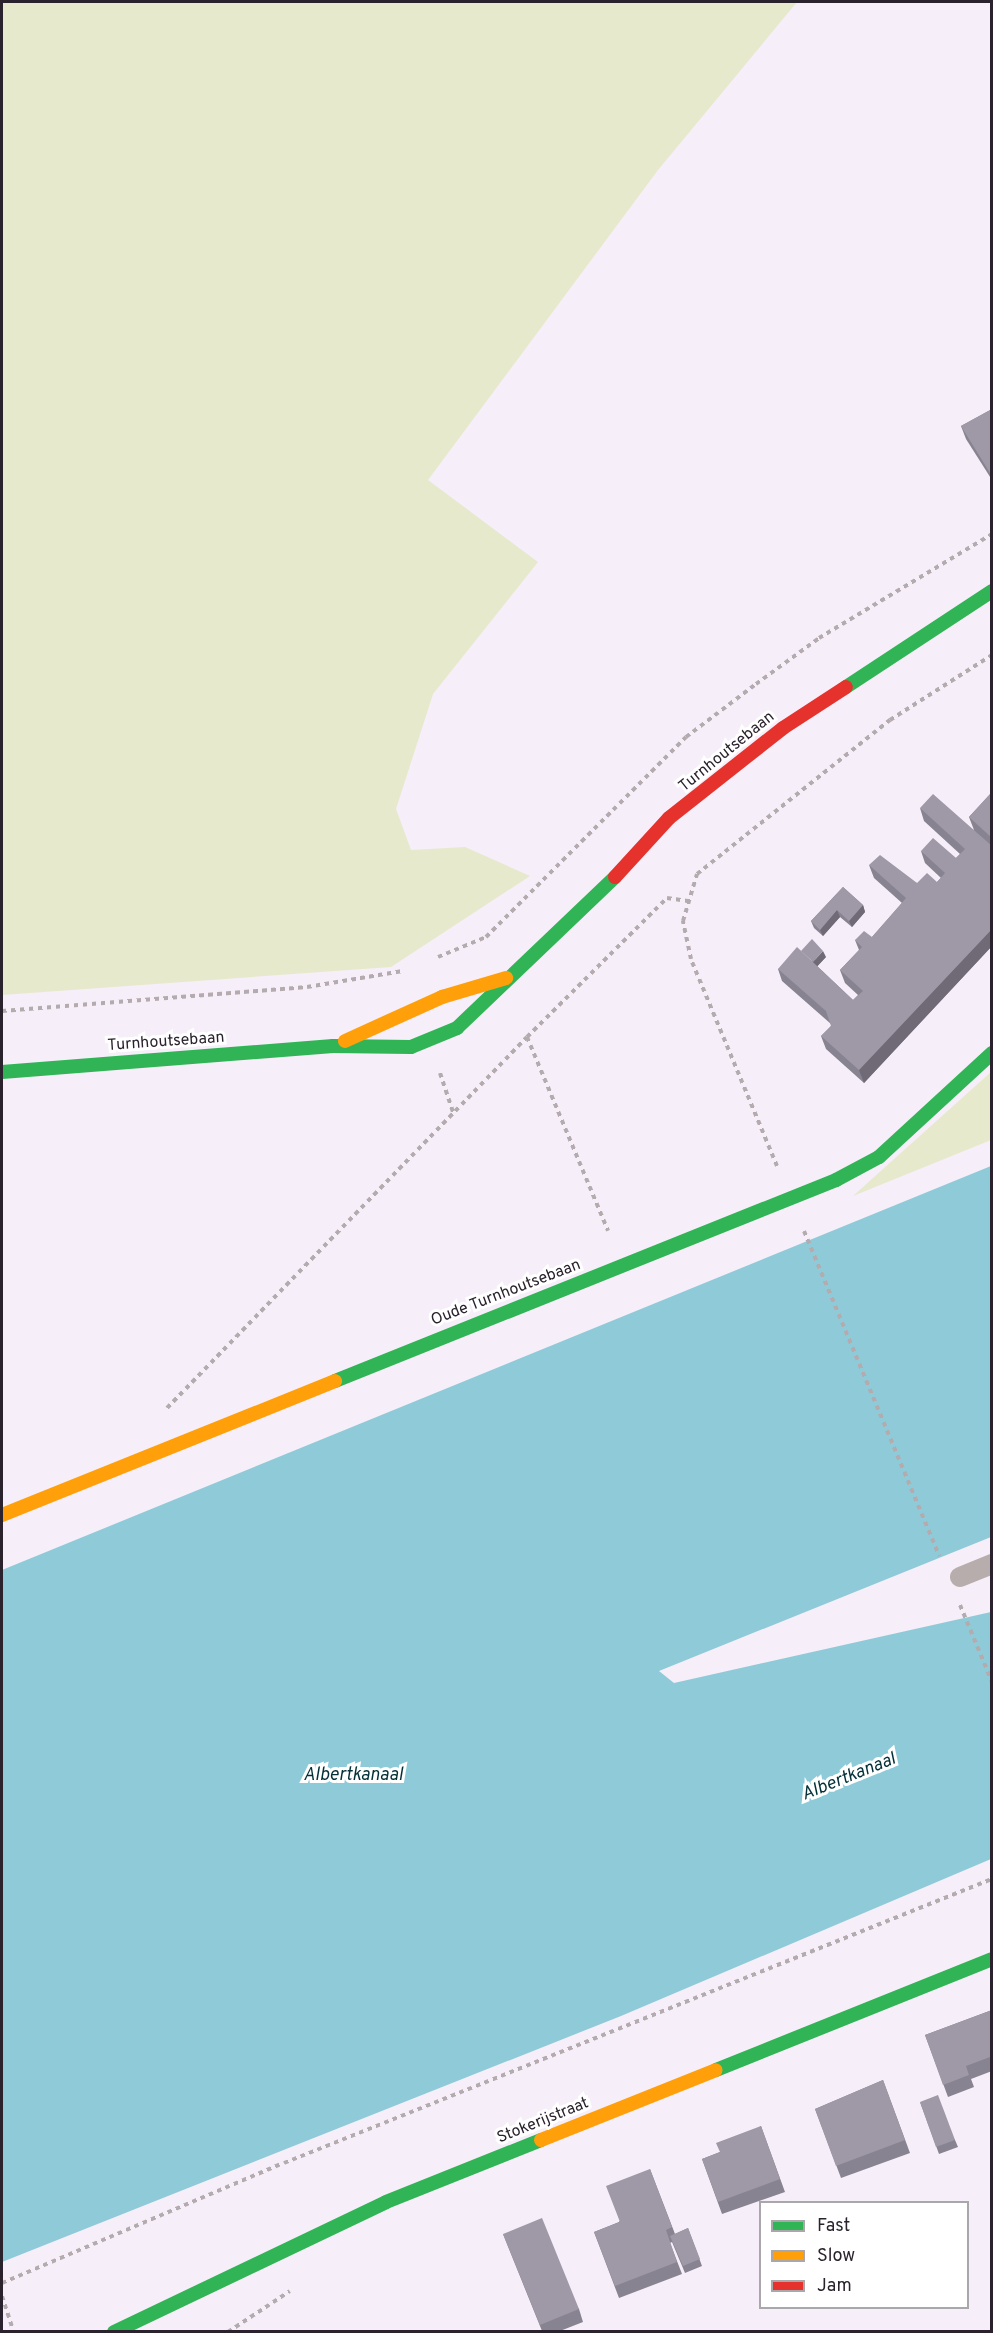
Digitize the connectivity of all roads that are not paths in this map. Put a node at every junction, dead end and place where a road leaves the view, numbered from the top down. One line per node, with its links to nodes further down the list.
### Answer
1 (992, 591): 2 (street, Turnhoutsebaan)
2 (513, 976): 3 (street, Turnhoutsebaan); 3 (street, Turnhoutsebaan)
3 (333, 1046): 5 (street, Turnhoutsebaan)
4 (992, 1053): 6 (street, Oude Turnhoutsebaan)
5 (2, 1071)
6 (2, 1515)
7 (992, 1564): 8 (lane)
8 (958, 1585)
9 (992, 1959): 10 (street, Stokerijstraat)
10 (114, 2331)

